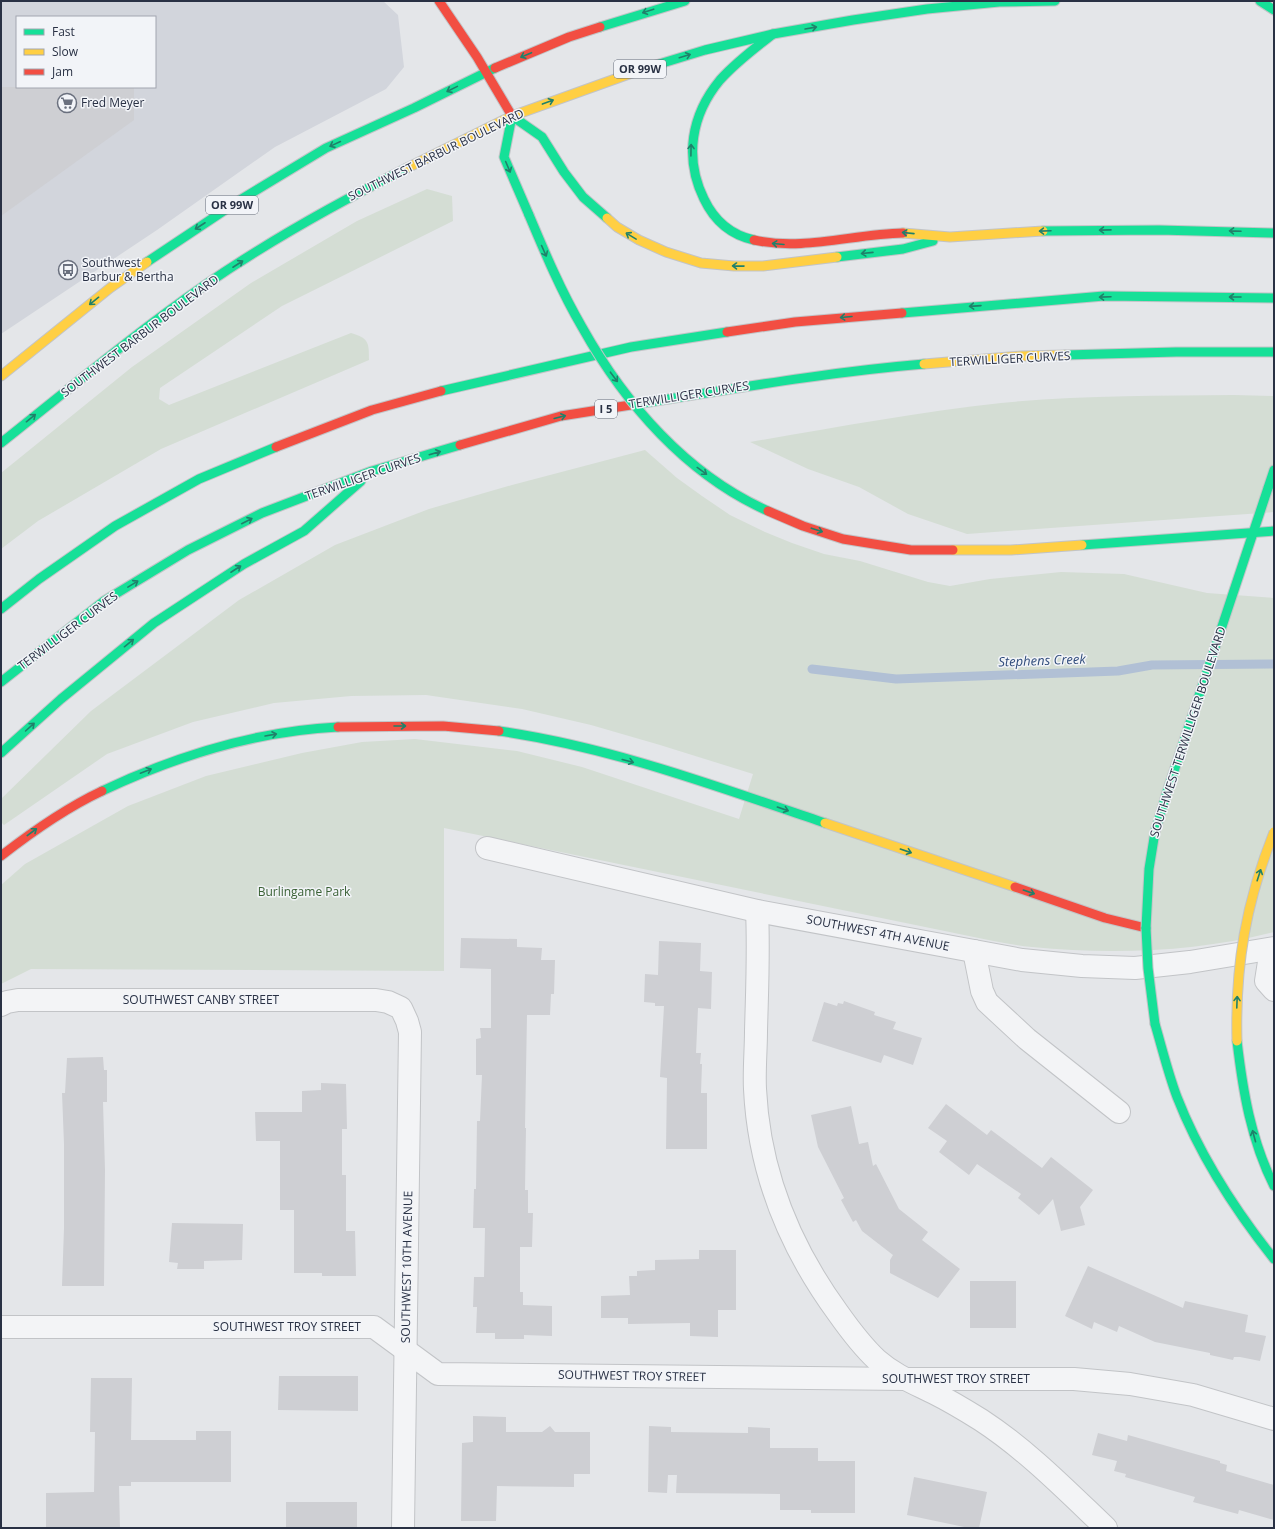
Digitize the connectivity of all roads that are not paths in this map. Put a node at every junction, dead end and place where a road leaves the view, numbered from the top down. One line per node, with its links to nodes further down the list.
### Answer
1 (439, 1): 7 (main road)
2 (686, 1): 7 (main road, OR 99W, one-way to 7)
3 (1055, 1): 6 (main road, SOUTHWEST BARBUR BOULEVARD / OR 99W, one-way to 3)
4 (1260, 1): 5 (main road)
5 (1274, 10)
6 (772, 34): 8 (main road, SOUTHWEST BARBUR BOULEVARD / OR 99W, one-way to 6); 10 (main road, one-way to 6)
7 (487, 71): 8 (main road); 13 (main road, OR 99W, one-way to 13)
8 (512, 116): 10 (main road, one-way to 8); 14 (main road, SOUTHWEST BARBUR BOULEVARD / OR 99W, one-way to 8); 17 (main road, one-way to 17, bridge)
9 (1274, 233): 10 (main road, one-way to 10)
10 (946, 237)
11 (1274, 298): 18 (main road, one-way to 18)
12 (1274, 352): 16 (main road, TERWILLIGER CURVES / I 5, one-way to 12)
13 (1, 376)
14 (1, 443)
15 (1274, 470): 25 (main road, SOUTHWEST TERWILLIGER BOULEVARD, bridge)
16 (372, 471): 19 (main road, TERWILLIGER CURVES / I 5, one-way to 16); 20 (main road, one-way to 16)
17 (1274, 531)
18 (1, 609)
19 (1, 682)
20 (1, 753)
21 (1274, 832): 32 (main road, one-way to 21, bridge)
22 (487, 848): 24 (street, SOUTHWEST 4TH AVENUE)
23 (1, 856): 25 (main road, one-way to 25)
24 (758, 911): 27 (street, SOUTHWEST 4TH AVENUE); 36 (street)
25 (1146, 928): 33 (main road, SOUTHWEST TERWILLIGER BOULEVARD, bridge)
26 (1273, 949): 27 (street, SOUTHWEST 4TH AVENUE); 28 (street)
27 (974, 951): 31 (street)
28 (1274, 990)
29 (1, 1005): 30 (street, SOUTHWEST CANBY STREET)
30 (401, 1008): 35 (street, SOUTHWEST 10TH AVENUE)
31 (1119, 1112)
32 (1274, 1186)
33 (1274, 1259)
34 (1, 1327): 35 (street, SOUTHWEST TROY STREET)
35 (406, 1350): 36 (street, SOUTHWEST TROY STREET); 38 (street, SOUTHWEST 10TH AVENUE)
36 (905, 1379): 37 (street, SOUTHWEST TROY STREET); 39 (street)
37 (1274, 1418)
38 (403, 1528)
39 (1106, 1528)

